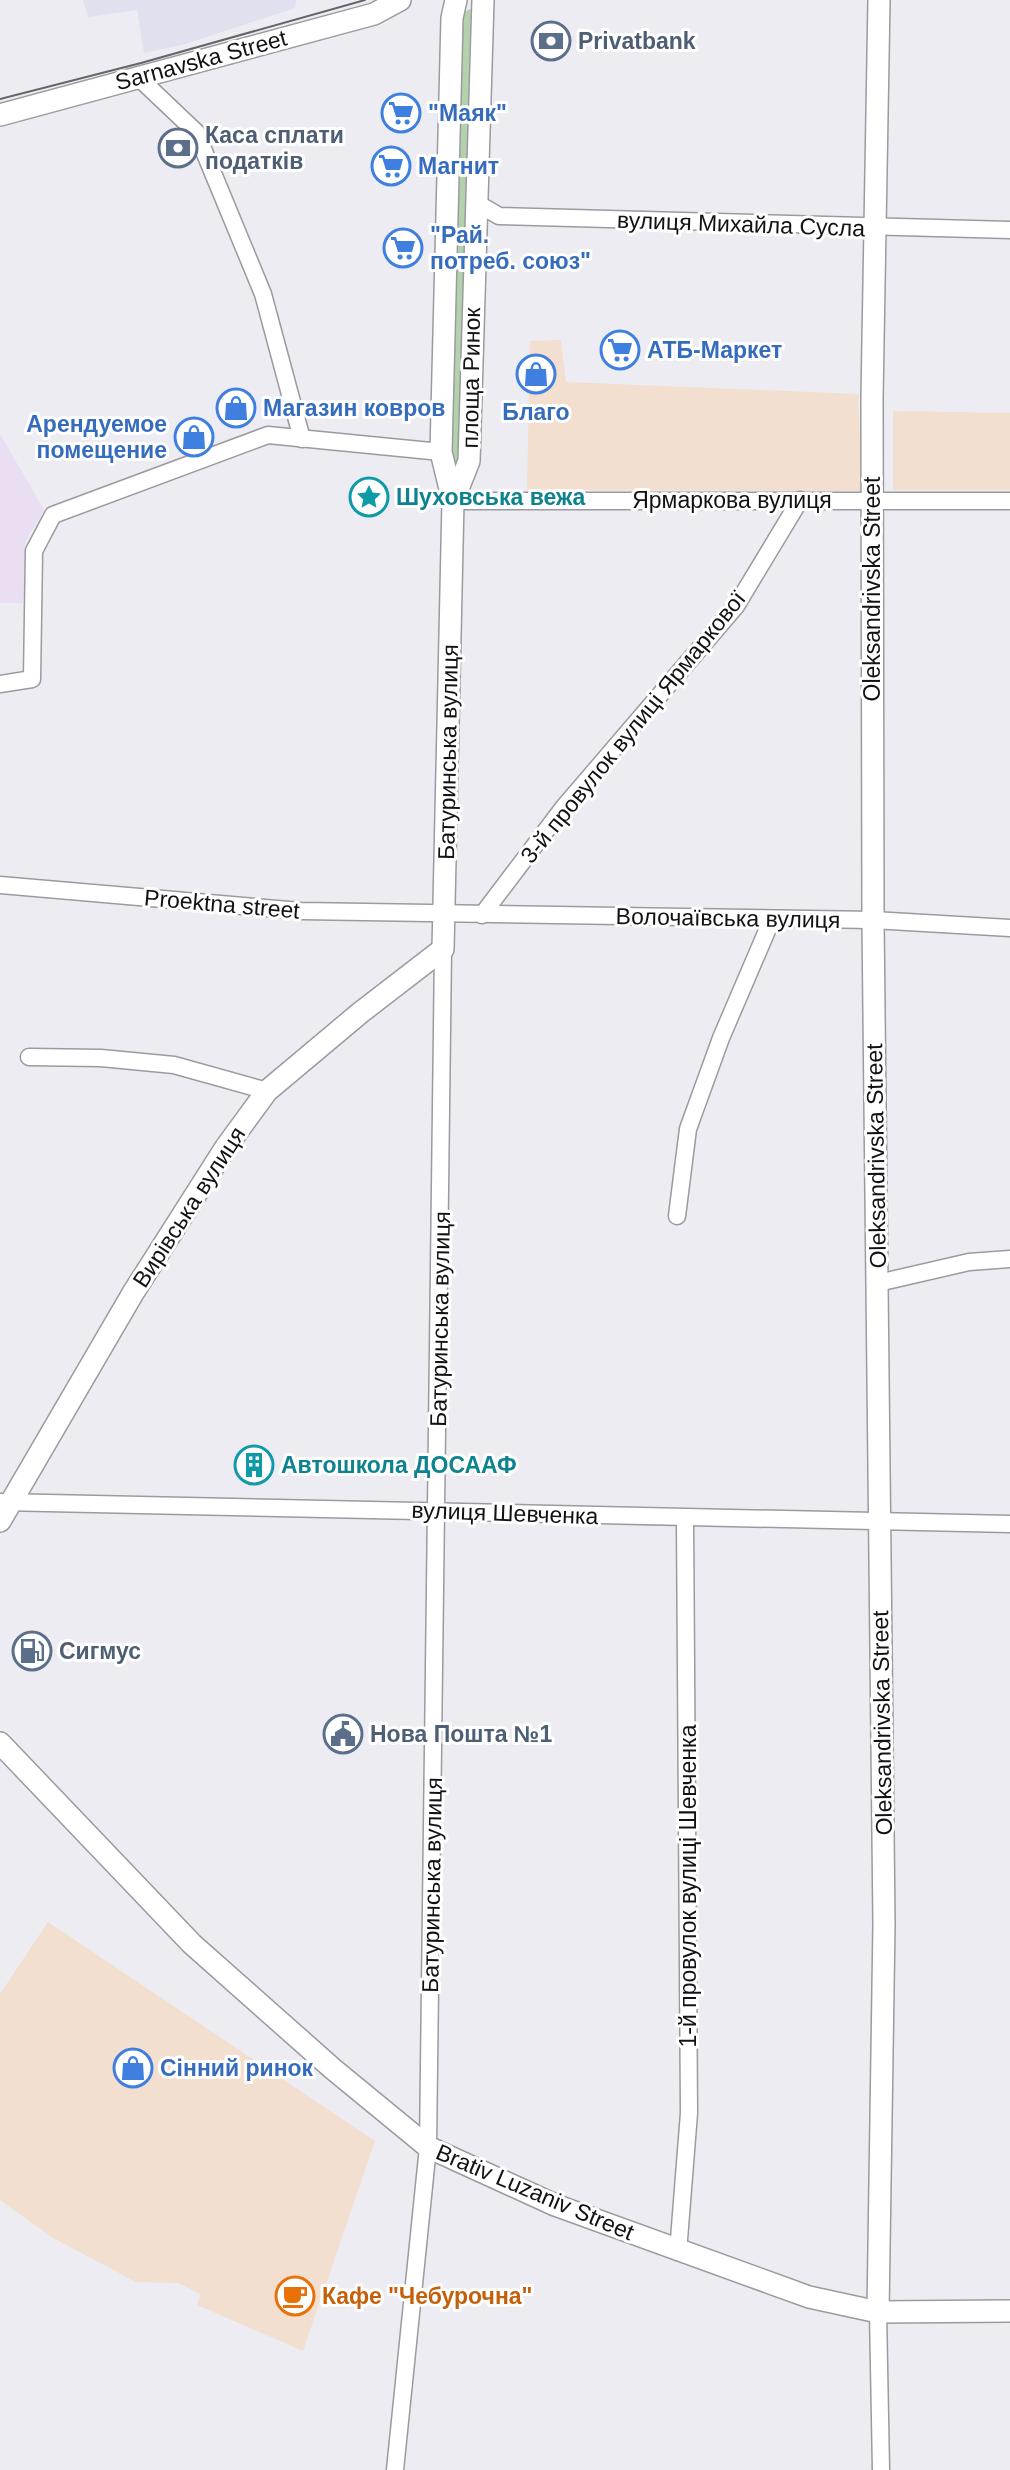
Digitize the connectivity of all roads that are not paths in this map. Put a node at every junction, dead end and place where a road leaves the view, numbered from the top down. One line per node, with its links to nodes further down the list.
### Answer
1 (400, 0): 5 (main road, Sarnavska Street)
2 (456, 0): 11 (main road, площа Ринок)
3 (483, 0): 7 (main road, площа Ринок)
4 (879, 0): 8 (main road, Oleksandrivska Street)
5 (138, 77): 6 (main road, Sarnavska Street); 10 (street)
6 (0, 115)
7 (475, 202): 8 (street, вулиця Михайла Сусла); 14 (main road, площа Ринок)
8 (874, 228): 9 (street, вулиця Михайла Сусла); 13 (main road, Oleksandrivska Street)
9 (1010, 230)
10 (302, 439): 11 (street); 16 (street)
11 (441, 452): 14 (main road, площа Ринок)
12 (800, 499): 13 (street, Ярмаркова вулиця); 14 (street, Ярмаркова вулиця); 19 (street, 3-й провулок вулиці Ярмаркової)
13 (872, 500): 15 (street, Ярмаркова вулиця); 21 (main road, Oleksandrivska Street)
14 (453, 501): 18 (main road, Батуринська вулиця)
15 (1010, 501)
16 (0, 684)
17 (0, 885): 18 (street, Proektna street)
18 (445, 913): 19 (street, Волочаївська вулиця); 23 (main road, Батуринська вулиця)
19 (482, 915): 20 (street, Волочаївська вулиця)
20 (772, 919): 21 (street, Волочаївська вулиця); 26 (street)
21 (873, 920): 22 (street, Волочаївська вулиця); 28 (main road, Oleksandrivska Street)
22 (1010, 928)
23 (443, 949): 25 (main road, Вирівська вулиця); 30 (street, Батуринська вулиця)
24 (29, 1057): 25 (street)
25 (267, 1091): 29 (main road, Вирівська вулиця)
26 (677, 1216)
27 (1010, 1259): 28 (street)
28 (878, 1283): 32 (main road, Oleksandrivska Street)
29 (6, 1503): 30 (street, вулиця Шевченка); 33 (main road, Вирівська вулиця)
30 (438, 1510): 31 (street, вулиця Шевченка); 36 (street, Батуринська вулиця)
31 (685, 1519): 32 (street, вулиця Шевченка); 37 (street, 1-й провулок вулиці Шевченка)
32 (880, 1520): 34 (street, вулиця Шевченка); 39 (main road, Oleksandrivska Street)
33 (0, 1521)
34 (1010, 1524)
35 (0, 1743): 36 (main road, Brativ Luzaniv Street)
36 (428, 2147): 37 (main road, Brativ Luzaniv Street); 40 (street, Батуринська вулиця)
37 (678, 2252): 39 (main road, Brativ Luzaniv Street)
38 (1010, 2311): 39 (main road, Brativ Luzaniv Street)
39 (878, 2312): 41 (street)
40 (395, 2470)
41 (881, 2470)

